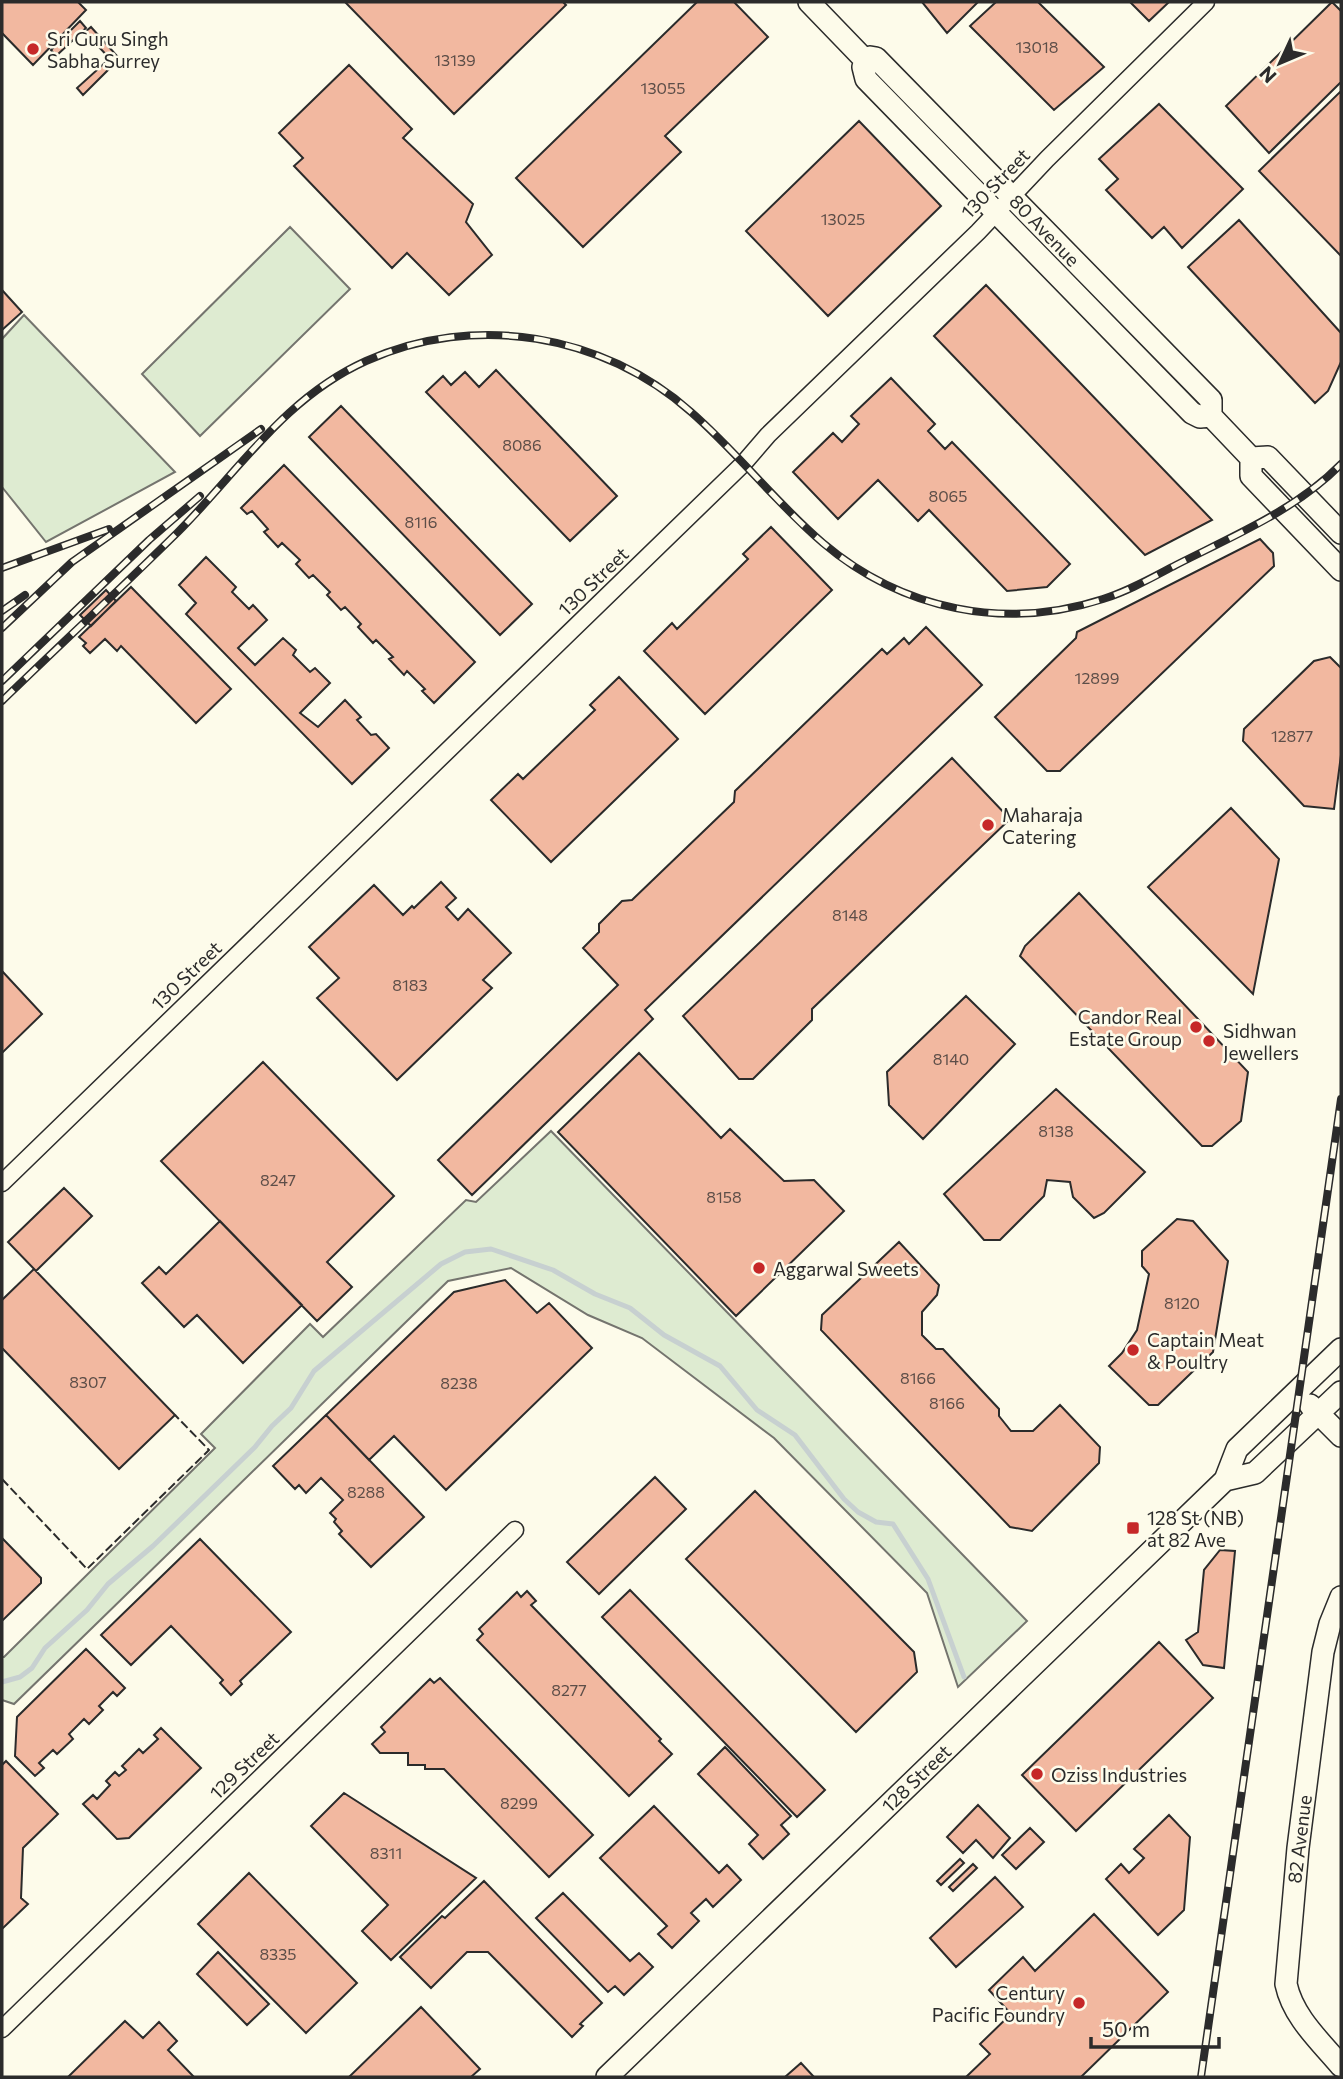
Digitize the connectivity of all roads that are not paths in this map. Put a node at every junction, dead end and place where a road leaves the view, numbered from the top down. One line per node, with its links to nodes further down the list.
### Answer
1 (809, 2): 3 (main road, 80 Avenue)
2 (1206, 2): 4 (street, 130 Street)
3 (865, 60): 4 (main road, 80 Avenue); 5 (main road, 80 Avenue)
4 (1012, 197): 5 (street, 130 Street); 6 (main road, 80 Avenue)
5 (996, 213): 6 (main road, 80 Avenue); 10 (street, 130 Street)
6 (1211, 416): 7 (main road, 80 Avenue)
7 (1251, 458): 8 (main road, 80 Avenue); 9 (main road, 80 Avenue)
8 (1341, 533)
9 (1341, 570)
10 (2, 1183)
11 (1341, 1349): 12 (main road, 128 Street)
12 (1297, 1391): 14 (main road); 16 (main road, 128 Street)
13 (1341, 1392): 14 (main road, 128 Street)
14 (1318, 1414): 15 (main road); 16 (main road, 128 Street)
15 (1341, 1436)
16 (1225, 1480): 21 (main road, 128 Street)
17 (515, 1531): 19 (street, 129 Street)
18 (1341, 1597): 20 (main road, 82 Avenue)
19 (2, 2029)
20 (1341, 2066)
21 (607, 2077)

